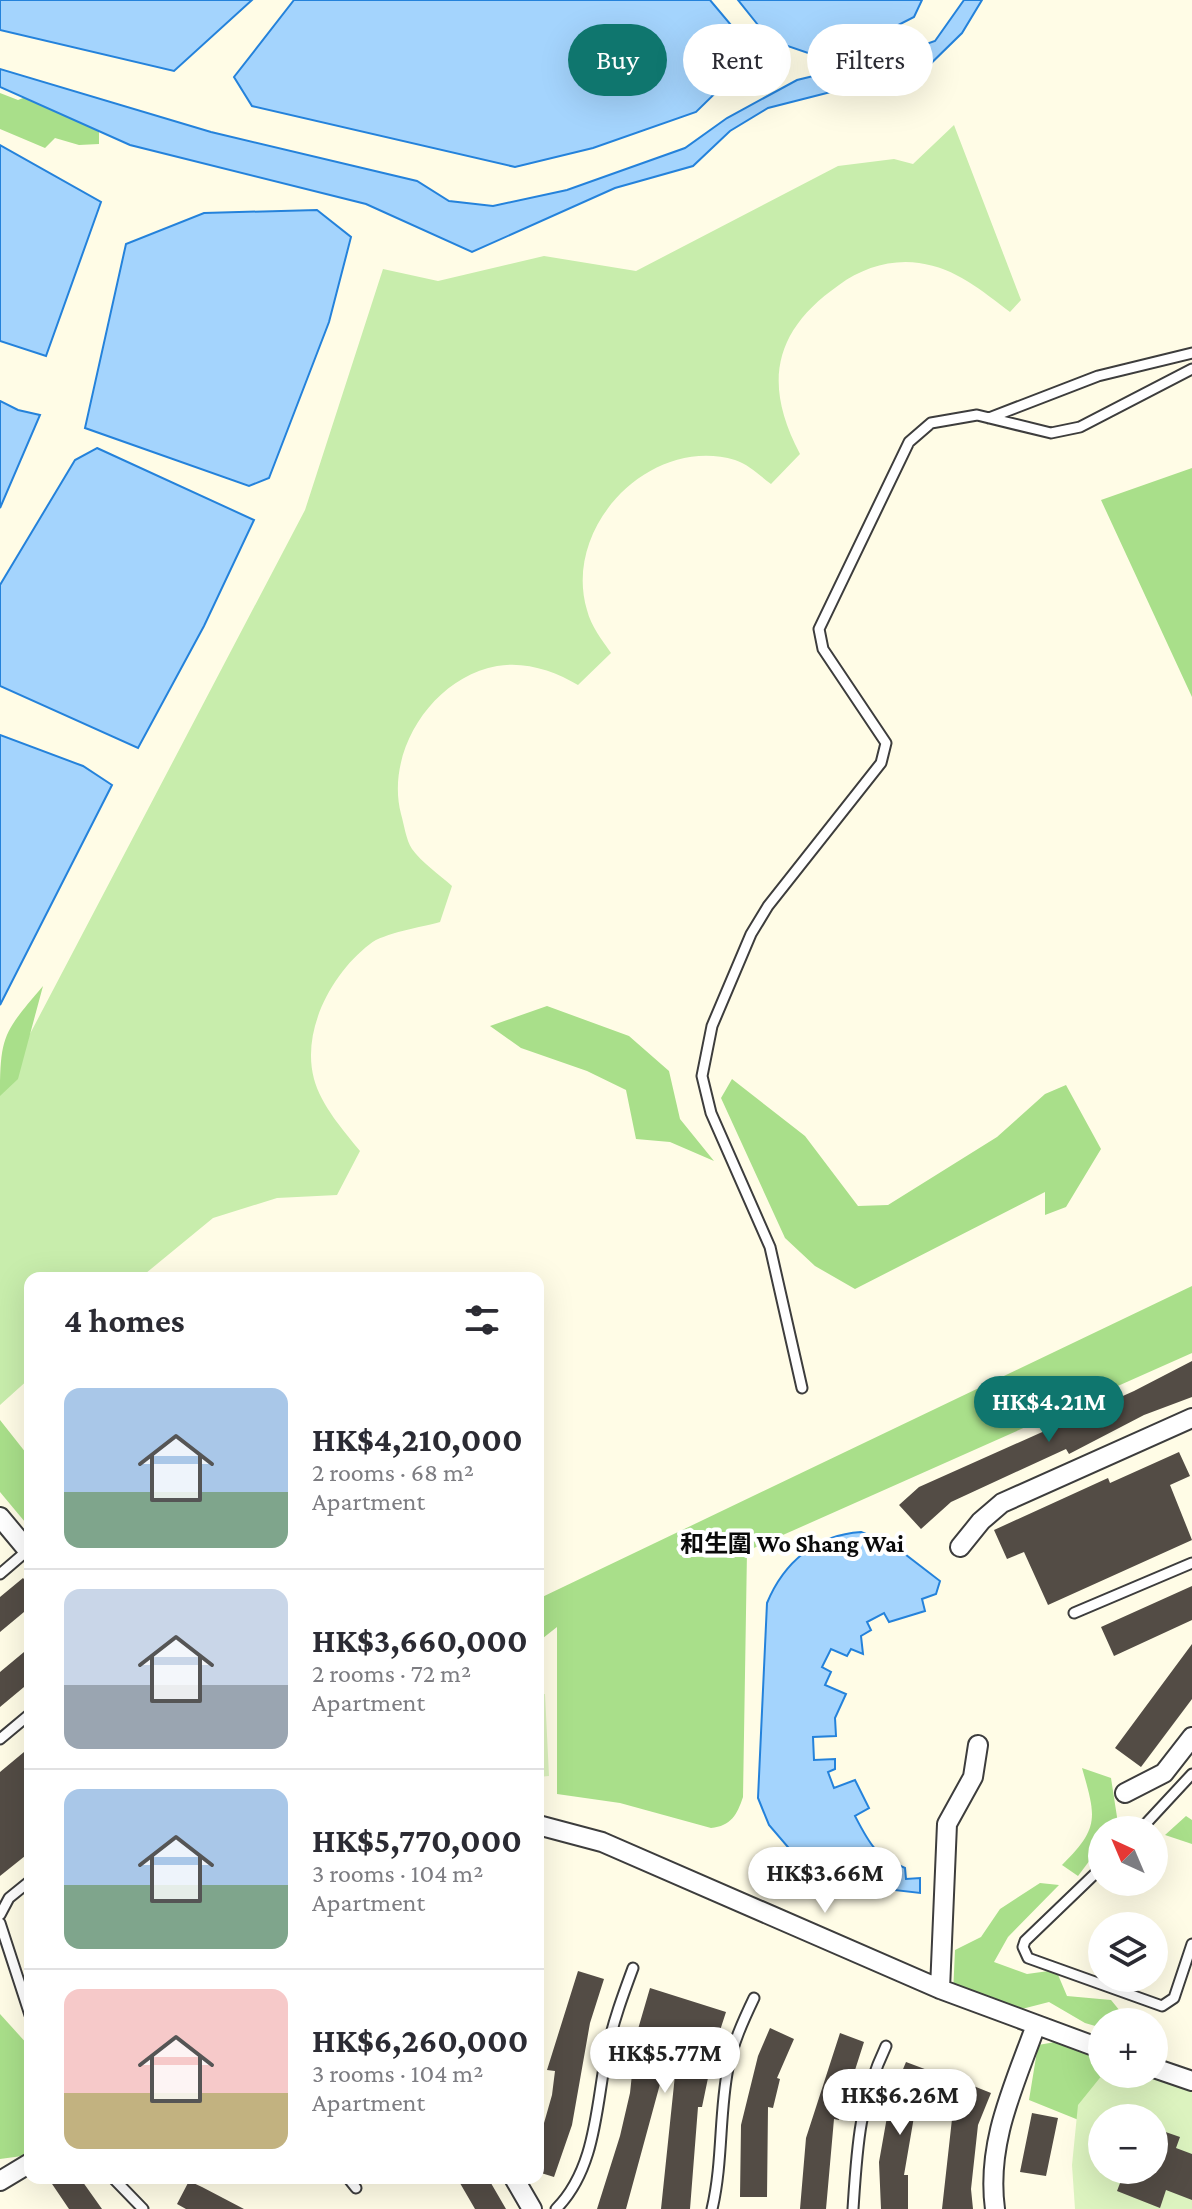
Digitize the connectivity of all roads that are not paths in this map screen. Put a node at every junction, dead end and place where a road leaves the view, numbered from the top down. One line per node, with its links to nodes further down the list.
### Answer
1 (1192, 353): 3 (lane)
2 (1192, 369): 3 (lane)
3 (989, 418): 4 (lane)
4 (802, 1388)
5 (1192, 1418): 8 (street)
6 (0, 1517): 7 (street)
7 (24, 1546)
8 (960, 1547)
9 (24, 1556): 11 (lane)
10 (1192, 1563): 12 (lane)
11 (0, 1574)
12 (1074, 1613)
13 (24, 1719): 15 (lane)
14 (1192, 1737): 18 (street)
15 (0, 1739)
16 (978, 1745): 27 (street)
17 (1192, 1774): 19 (lane)
18 (1125, 1793)
19 (1153, 1816)
20 (544, 1826): 27 (street)
21 (1088, 1880): 25 (lane)
22 (24, 1886): 23 (lane)
23 (0, 1915)
24 (0, 1923): 28 (lane)
25 (1192, 1944)
26 (633, 1968): 43 (lane)
27 (940, 1989): 30 (street)
28 (24, 1997)
29 (754, 1998): 44 (lane)
30 (1036, 2025): 31 (street); 46 (street)
31 (1088, 2044)
32 (886, 2046): 45 (lane)
33 (1168, 2073): 34 (street)
34 (1192, 2081)
35 (24, 2167): 36 (street)
36 (0, 2181)
37 (119, 2184): 41 (lane)
38 (353, 2184): 40 (lane)
39 (517, 2184): 42 (street)
40 (356, 2188)
41 (143, 2209)
42 (532, 2209)
43 (556, 2209)
44 (712, 2209)
45 (853, 2209)
46 (995, 2209)

